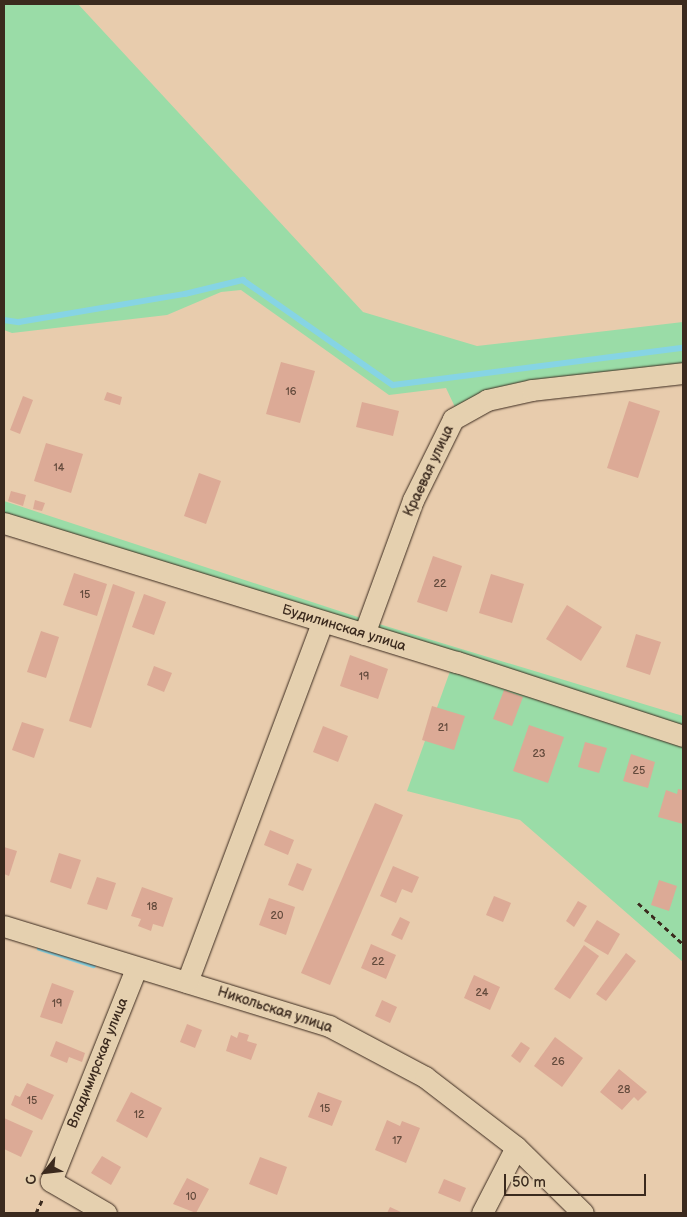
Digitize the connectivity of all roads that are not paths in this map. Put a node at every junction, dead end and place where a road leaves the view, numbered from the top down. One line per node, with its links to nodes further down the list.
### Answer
1 (683, 373): 4 (street, Краевая улица)
2 (4, 523): 3 (street, Будилинская улица)
3 (322, 622): 4 (street, Будилинская улица); 8 (street)
4 (364, 634): 5 (street, Будилинская улица)
5 (683, 736)
6 (4, 926): 7 (street, Никольская улица)
7 (136, 969): 8 (street, Никольская улица); 10 (street, Владимирская улица)
8 (187, 982): 9 (street, Никольская улица)
9 (516, 1147): 11 (street); 12 (street, Никольская улица)
10 (106, 1213)
11 (482, 1213)
12 (582, 1213)

